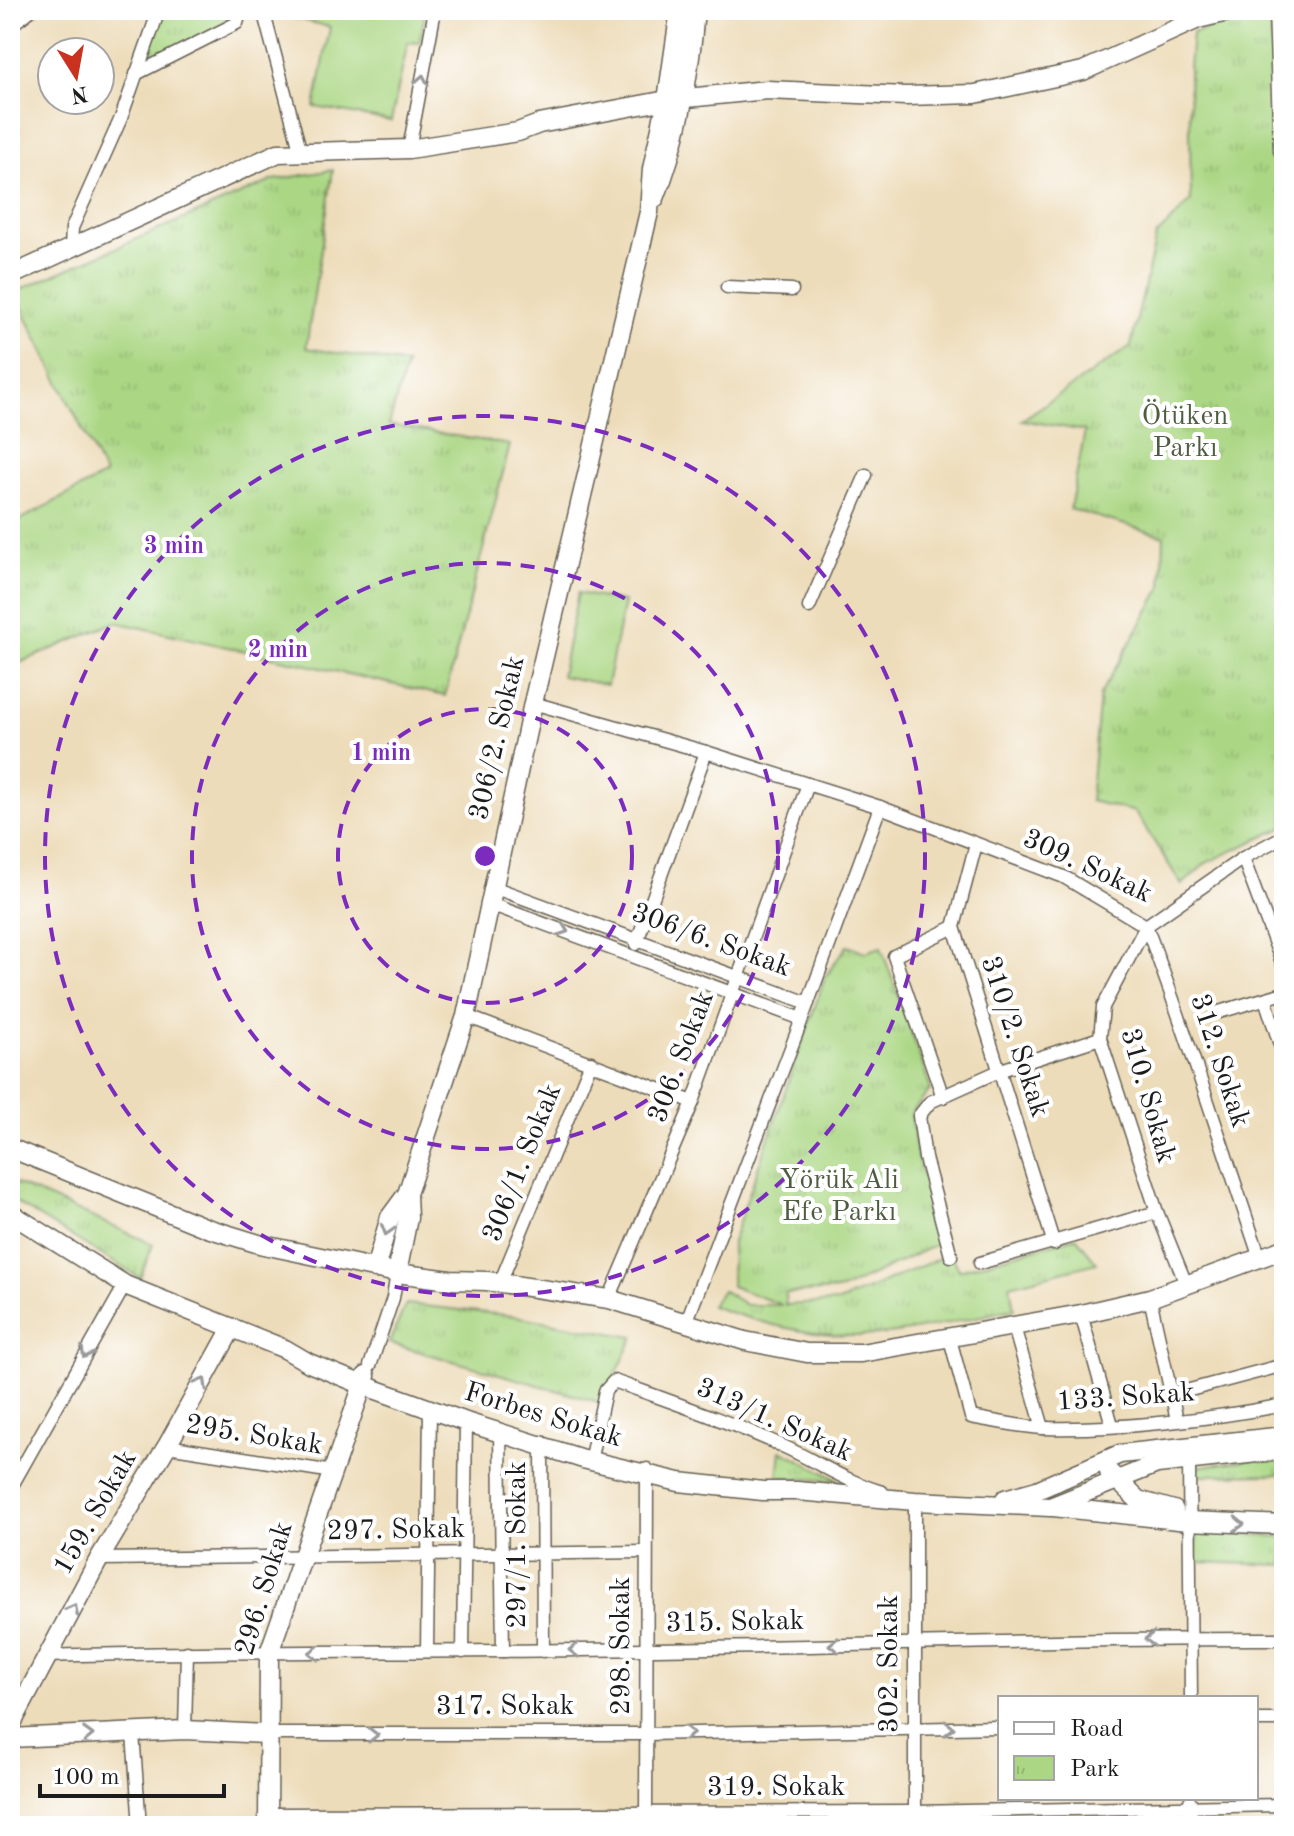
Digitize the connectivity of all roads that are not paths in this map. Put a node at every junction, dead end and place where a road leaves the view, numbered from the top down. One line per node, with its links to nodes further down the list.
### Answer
1 (31, 10): 10 (street)
2 (159, 10): 11 (street)
3 (241, 10): 11 (street)
4 (263, 10): 14 (street)
5 (435, 10): 13 (street, one-way to 5)
6 (680, 10): 12 (main road)
7 (695, 10): 12 (main road)
8 (1236, 10): 12 (main road)
9 (1275, 10): 15 (street)
10 (10, 26)
11 (136, 74): 16 (street)
12 (674, 103): 13 (main road); 22 (main road, 306/2. Sokak)
13 (409, 149): 14 (main road)
14 (301, 153): 16 (main road)
15 (1284, 158)
16 (71, 248): 17 (main road)
17 (10, 276)
18 (727, 287): 19 (street)
19 (792, 290)
20 (866, 475): 21 (street)
21 (809, 607)
22 (533, 703): 23 (street, 309. Sokak); 29 (main road, 306/2. Sokak)
23 (706, 752): 24 (street, 309. Sokak); 32 (street)
24 (808, 784): 25 (street, 309. Sokak); 35 (street, 306. Sokak)
25 (880, 807): 27 (street, 309. Sokak); 39 (street)
26 (1284, 836): 28 (street, 309. Sokak)
27 (976, 844): 30 (street, 309. Sokak); 31 (street, 310/2. Sokak)
28 (1243, 858): 30 (street, 309. Sokak); 34 (street)
29 (492, 895): 32 (street, 306/6. Sokak); 33 (street, 306/6. Sokak, one-way to 33); 41 (main road, 306/2. Sokak)
30 (1146, 926): 43 (street, 310. Sokak); 56 (street, 312. Sokak)
31 (954, 927): 46 (street, 310/2. Sokak); 47 (street)
32 (637, 939): 33 (street); 35 (street, 306/6. Sokak)
33 (631, 955): 36 (street, 306/6. Sokak)
34 (1284, 968)
35 (739, 977): 36 (street, 306. Sokak); 39 (street, 306/6. Sokak)
36 (733, 992): 42 (street, 306/6. Sokak); 48 (street, 306. Sokak)
37 (1284, 993): 38 (street)
38 (1265, 999): 40 (street); 44 (street)
39 (808, 1003): 42 (street, 306/6. Sokak)
40 (1219, 1012)
41 (466, 1016): 45 (street); 50 (main road, 306/2. Sokak)
42 (802, 1019): 66 (street)
43 (1100, 1038): 46 (street); 51 (street, 310. Sokak)
44 (1284, 1057)
45 (591, 1062): 48 (street); 60 (street, 306/1. Sokak)
46 (1001, 1070): 47 (street); 53 (street, 310/2. Sokak)
47 (943, 1097): 55 (street)
48 (693, 1102): 64 (street, 306. Sokak)
49 (10, 1148): 58 (main road)
50 (407, 1194): 58 (main road, one-way to 58); 59 (main road, 306/2. Sokak)
51 (1157, 1212): 53 (street); 61 (street, 310. Sokak)
52 (10, 1213): 62 (main road, Forbes Sokak)
53 (1054, 1244): 57 (street)
54 (1284, 1249): 56 (main road)
55 (951, 1256)
56 (1260, 1258): 61 (main road)
57 (980, 1263)
58 (375, 1269): 59 (main road)
59 (397, 1273): 60 (main road); 71 (street)
60 (500, 1283): 64 (main road)
61 (1186, 1284): 63 (main road)
62 (125, 1285): 68 (main road, Forbes Sokak); 90 (street, one-way to 90)
63 (1150, 1298): 65 (main road); 72 (street)
64 (609, 1299): 66 (main road)
65 (1081, 1314): 67 (main road); 77 (street)
66 (686, 1323): 69 (main road)
67 (1014, 1327): 69 (main road); 78 (street)
68 (232, 1328): 71 (main road, Forbes Sokak); 82 (main road, 159. Sokak, one-way to 68)
69 (950, 1339): 78 (street, 133. Sokak)
70 (1284, 1365): 72 (street)
71 (366, 1376): 74 (main road, Forbes Sokak); 81 (main road, Forbes Sokak); 88 (main road, 296. Sokak)
72 (1171, 1395): 75 (street)
73 (1284, 1405): 75 (street, 133. Sokak)
74 (430, 1409): 76 (main road, Forbes Sokak); 101 (street)
75 (1177, 1420): 77 (street, 133. Sokak)
76 (466, 1422): 79 (main road, Forbes Sokak); 100 (street)
77 (1112, 1425): 78 (street, 133. Sokak)
78 (1043, 1428)
79 (500, 1433): 81 (main road, Forbes Sokak); 98 (street)
80 (1284, 1436): 86 (main road)
81 (542, 1442): 84 (main road, Forbes Sokak); 87 (main road, Forbes Sokak); 99 (street, 297/1. Sokak)
82 (167, 1446): 88 (street, 295. Sokak); 103 (main road, 159. Sokak)
83 (1284, 1450): 85 (main road, Forbes Sokak)
84 (592, 1452): 87 (main road, Forbes Sokak); 91 (street, 313/1. Sokak)
85 (1189, 1461): 89 (main road, Forbes Sokak); 95 (street)
86 (1097, 1462): 89 (main road); 92 (main road)
87 (647, 1471): 91 (main road, Forbes Sokak); 97 (street, 298. Sokak)
88 (333, 1472): 102 (main road, 296. Sokak)
89 (1111, 1482): 93 (main road, Forbes Sokak); 94 (main road); 95 (main road)
90 (10, 1489)
91 (915, 1501): 92 (main road, Forbes Sokak); 106 (street, 302. Sokak)
92 (990, 1503): 93 (main road, Forbes Sokak)
93 (1050, 1507): 94 (main road, Forbes Sokak)
94 (1121, 1514): 95 (main road, Forbes Sokak)
95 (1188, 1521): 96 (main road, Forbes Sokak, one-way to 96); 104 (street)
96 (1284, 1525)
97 (646, 1552): 99 (street, 297. Sokak); 107 (street, 298. Sokak)
98 (501, 1553): 99 (street, 297. Sokak); 100 (street, 297. Sokak); 109 (street)
99 (541, 1553): 110 (street, 297/1. Sokak)
100 (464, 1554): 101 (street, 297. Sokak); 112 (street)
101 (428, 1555): 102 (street, 297. Sokak); 108 (street)
102 (301, 1556): 103 (street, 297. Sokak); 113 (main road, 296. Sokak)
103 (99, 1559): 114 (main road, 159. Sokak, one-way to 103)
104 (1190, 1638): 105 (street, 315. Sokak); 106 (street, 315. Sokak, one-way to 106); 115 (street)
105 (1284, 1639)
106 (913, 1642): 107 (street, 315. Sokak, one-way to 107); 120 (street, 302. Sokak)
107 (646, 1649): 110 (street, 315. Sokak, one-way to 110); 124 (street, 298. Sokak)
108 (427, 1651): 112 (street, 315. Sokak); 113 (street, 315. Sokak, one-way to 113)
109 (503, 1651): 110 (street, 315. Sokak); 112 (street, 315. Sokak)
110 (543, 1651)
111 (187, 1652): 113 (street, 315. Sokak); 114 (street, 315. Sokak); 121 (street)
112 (463, 1652)
113 (269, 1653): 123 (main road, 296. Sokak)
114 (48, 1656): 118 (main road, 159. Sokak)
115 (1191, 1696)
116 (1258, 1720): 117 (street)
117 (1284, 1720)
118 (10, 1727)
119 (998, 1727): 120 (street, 317. Sokak, one-way to 119)
120 (913, 1729): 124 (street, 317. Sokak, one-way to 120); 129 (street, 302. Sokak)
121 (185, 1730): 122 (main road, 317. Sokak); 123 (main road, 317. Sokak)
122 (133, 1734): 125 (main road, 317. Sokak, one-way to 122); 131 (street)
123 (267, 1734): 124 (street, 317. Sokak, one-way to 124); 130 (main road, 296. Sokak)
124 (646, 1734): 128 (street, 298. Sokak)
125 (10, 1738)
126 (1190, 1802): 127 (street, 319. Sokak); 129 (street, 319. Sokak); 134 (street)
127 (1284, 1805)
128 (646, 1812): 129 (street, 319. Sokak); 130 (street, 319. Sokak); 132 (street, 298. Sokak)
129 (915, 1812): 133 (street, 302. Sokak)
130 (268, 1820)
131 (140, 1826)
132 (646, 1826)
133 (915, 1826)
134 (1191, 1826)

